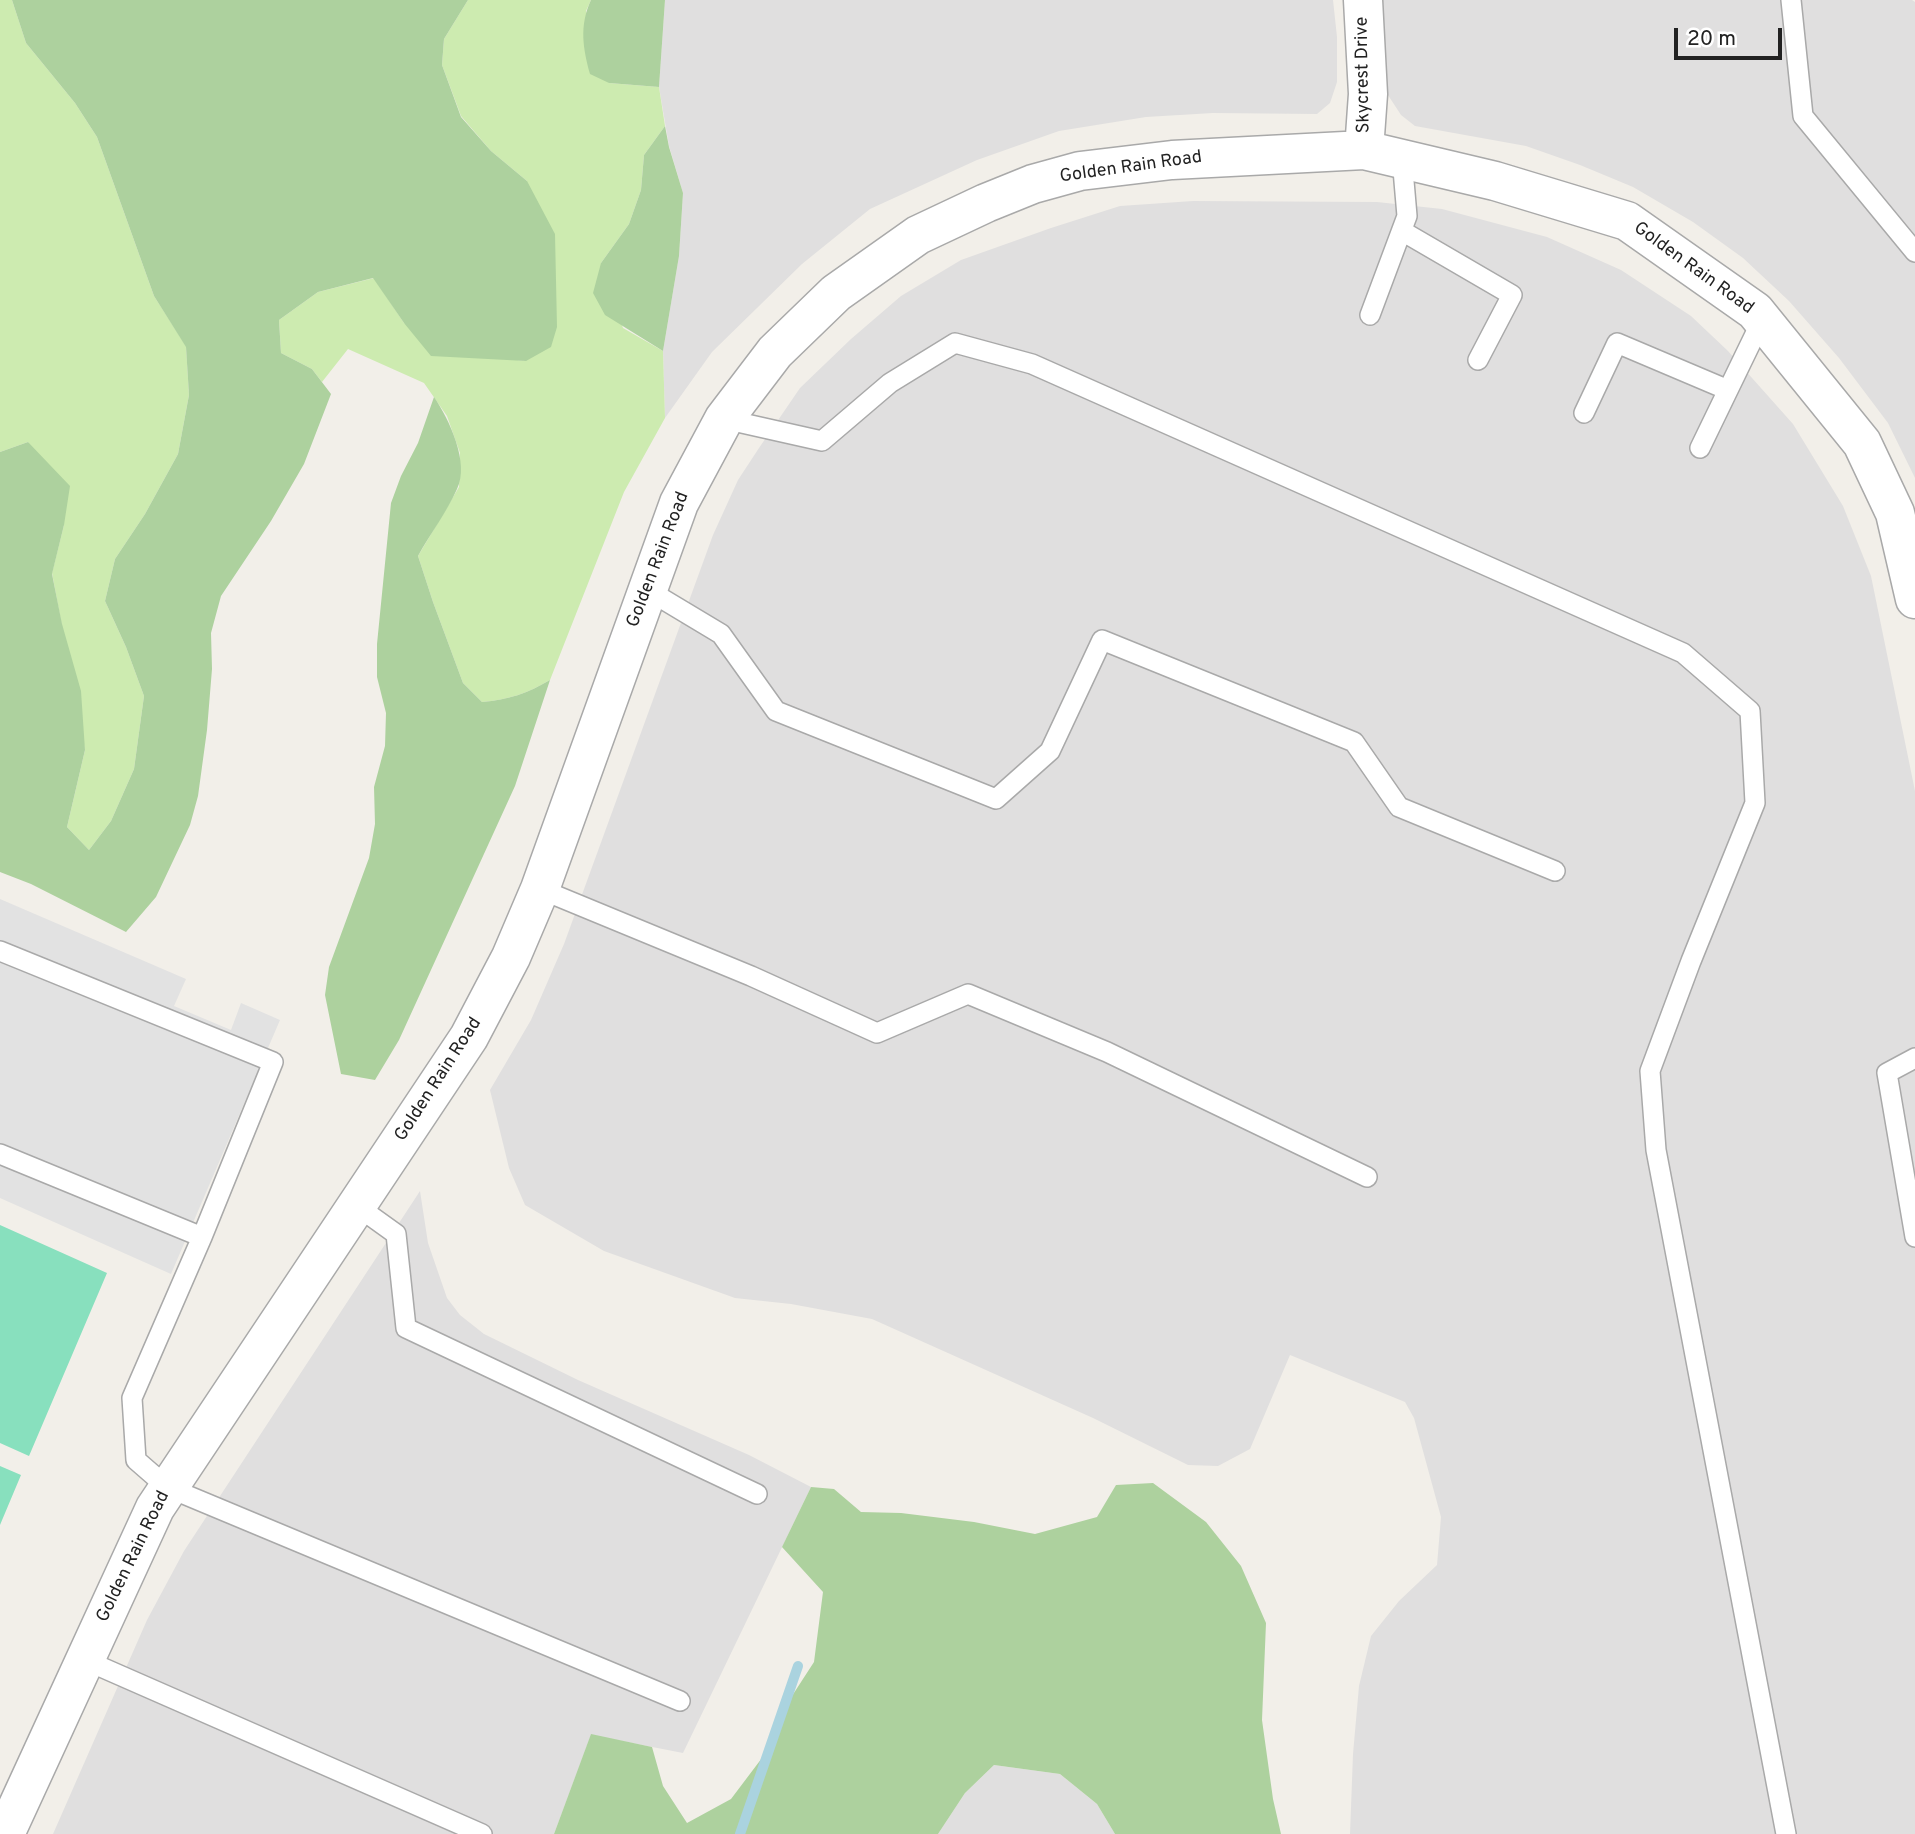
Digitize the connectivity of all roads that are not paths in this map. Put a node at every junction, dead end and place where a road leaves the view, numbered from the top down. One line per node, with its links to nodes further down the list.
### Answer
1 (1363, 0): 3 (street, Skycrest Drive)
2 (1791, 0): 6 (lane)
3 (1364, 150): 4 (street, Golden Rain Road); 12 (street, Golden Rain Road)
4 (1402, 158): 5 (lane); 8 (street, Golden Rain Road)
5 (1402, 231): 7 (lane); 9 (lane)
6 (1915, 252)
7 (1370, 315)
8 (1762, 320): 10 (lane); 15 (street, Golden Rain Road)
9 (1478, 360)
10 (1728, 390): 11 (lane); 13 (lane)
11 (1584, 413)
12 (724, 418): 14 (street, Golden Rain Road); 31 (lane)
13 (1700, 448)
14 (646, 589): 16 (lane); 17 (street, Golden Rain Road)
15 (1915, 599)
16 (1555, 871)
17 (540, 889): 21 (lane); 22 (street, Golden Rain Road)
18 (0, 951): 23 (lane)
19 (1915, 1058): 24 (lane)
20 (0, 1154): 23 (lane)
21 (1367, 1177)
22 (357, 1206): 25 (street, Golden Rain Road); 26 (lane)
23 (202, 1237): 25 (lane)
24 (1915, 1237)
25 (167, 1487): 27 (street, Golden Rain Road); 28 (lane)
26 (757, 1494)
27 (85, 1660): 29 (street, Golden Rain Road); 30 (lane)
28 (680, 1701)
29 (5, 1834)
30 (482, 1834)
31 (1786, 1834)

